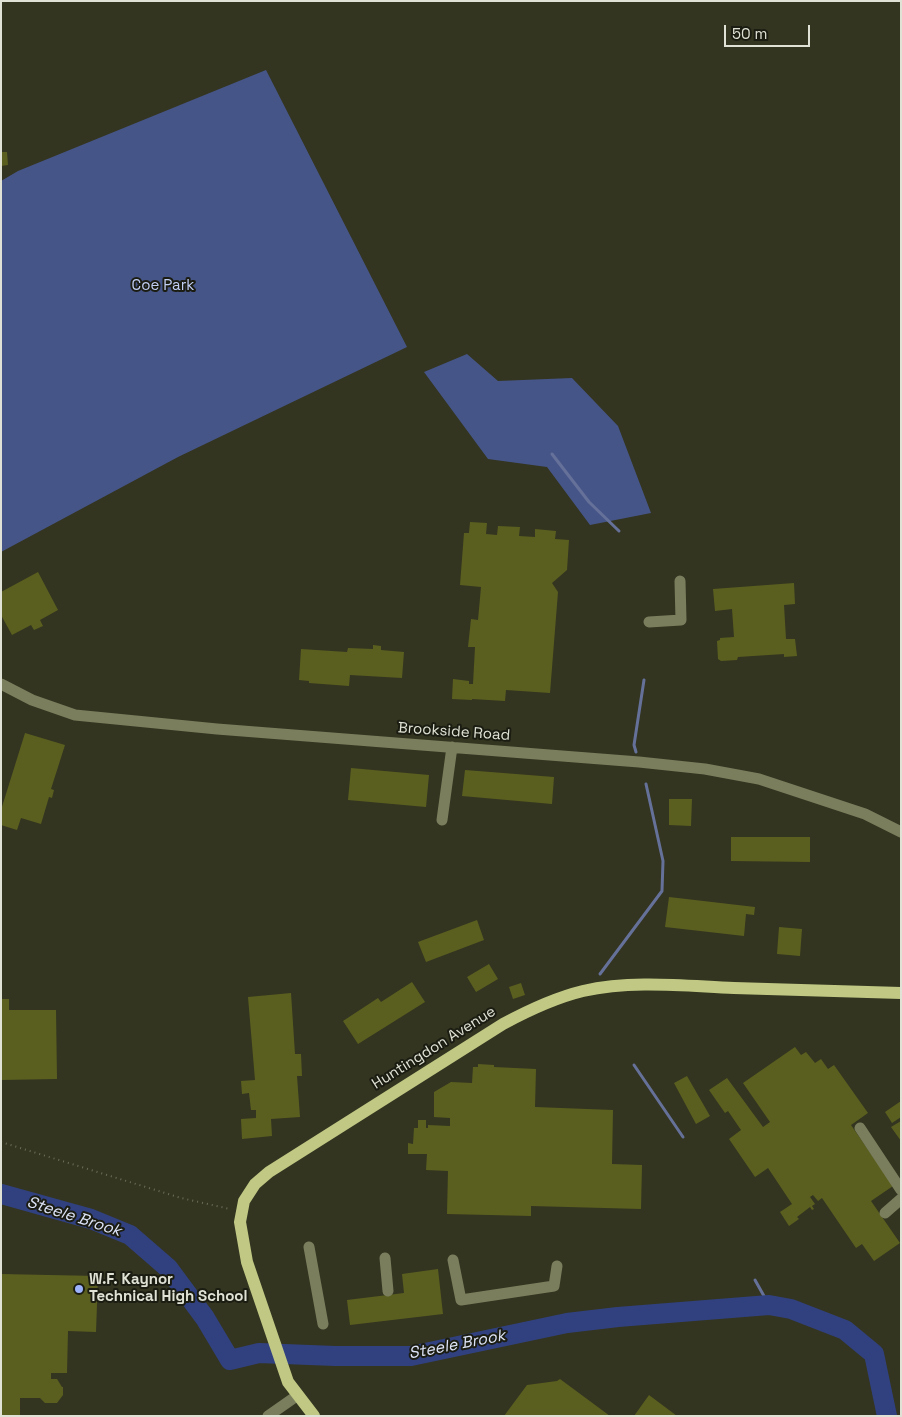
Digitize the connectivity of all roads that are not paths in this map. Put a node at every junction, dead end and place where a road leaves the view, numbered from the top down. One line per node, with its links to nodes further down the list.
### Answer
1 (680, 582): 2 (street)
2 (649, 622)
3 (1, 684): 4 (street, Brookside Road)
4 (452, 747): 5 (street); 6 (street, Brookside Road)
5 (442, 820)
6 (901, 832)
7 (901, 993): 18 (main road, Huntingdon Avenue)
8 (860, 1128): 9 (street)
9 (901, 1190)
10 (901, 1199): 11 (street)
11 (884, 1213)
12 (309, 1247): 17 (street)
13 (385, 1258): 16 (street)
14 (453, 1260): 15 (street)
15 (557, 1266)
16 (388, 1291)
17 (323, 1324)
18 (298, 1395): 19 (street); 20 (main road, Huntingdon Avenue)
19 (268, 1416)
20 (314, 1416)

